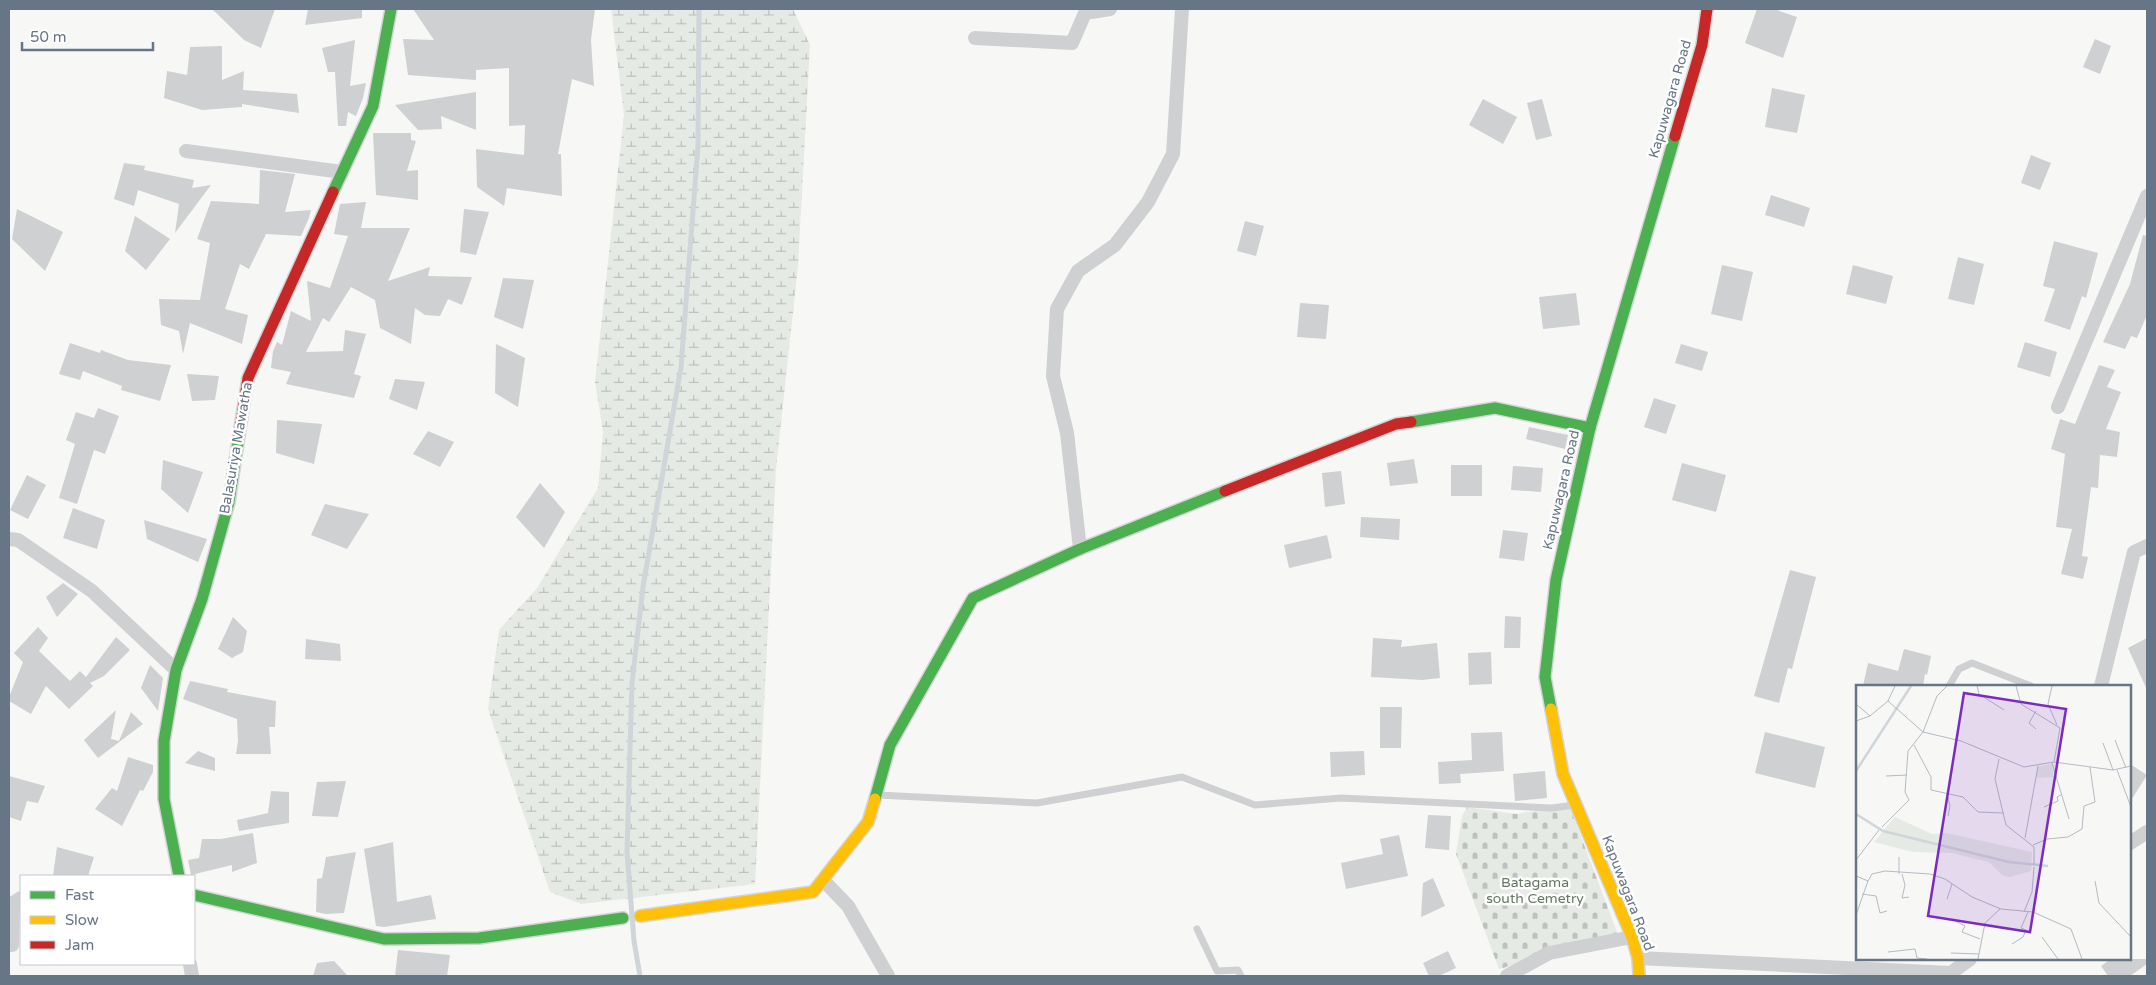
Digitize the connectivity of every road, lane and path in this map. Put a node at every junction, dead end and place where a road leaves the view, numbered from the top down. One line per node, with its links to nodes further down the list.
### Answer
1 (391, 9): 7 (street, Balasuriya Mawatha)
2 (1110, 9): 5 (street)
3 (1182, 9): 13 (street)
4 (1707, 9): 10 (street, Kapuwagara Road)
5 (975, 38)
6 (186, 151): 7 (street)
7 (342, 172): 14 (street, Balasuriya Mawatha)
8 (2147, 196): 9 (street)
9 (2058, 407)
10 (1590, 428): 13 (street); 19 (street, Kapuwagara Road)
11 (9, 539): 14 (street)
12 (2147, 546): 17 (street)
13 (1080, 549): 18 (street)
14 (176, 670): 22 (street, Balasuriya Mawatha)
15 (1950, 685): 16 (lane)
16 (2028, 685)
17 (2101, 685)
18 (876, 795): 19 (lane); 23 (street)
19 (1577, 805): 29 (street, Kapuwagara Road)
20 (2147, 832): 21 (street)
21 (2131, 841)
22 (179, 875)
23 (824, 881): 26 (street); 33 (street)
24 (195, 895): 27 (street)
25 (20, 899): 30 (street)
26 (640, 916)
27 (623, 918)
28 (1197, 928): 34 (lane)
29 (1632, 937): 31 (street, Kapuwagara Road); 35 (street)
30 (9, 944)
31 (1638, 958): 32 (street); 36 (street, Kapuwagara Road)
32 (1969, 960)
33 (888, 976)
34 (1241, 976)
35 (1507, 976)
36 (1639, 976)

